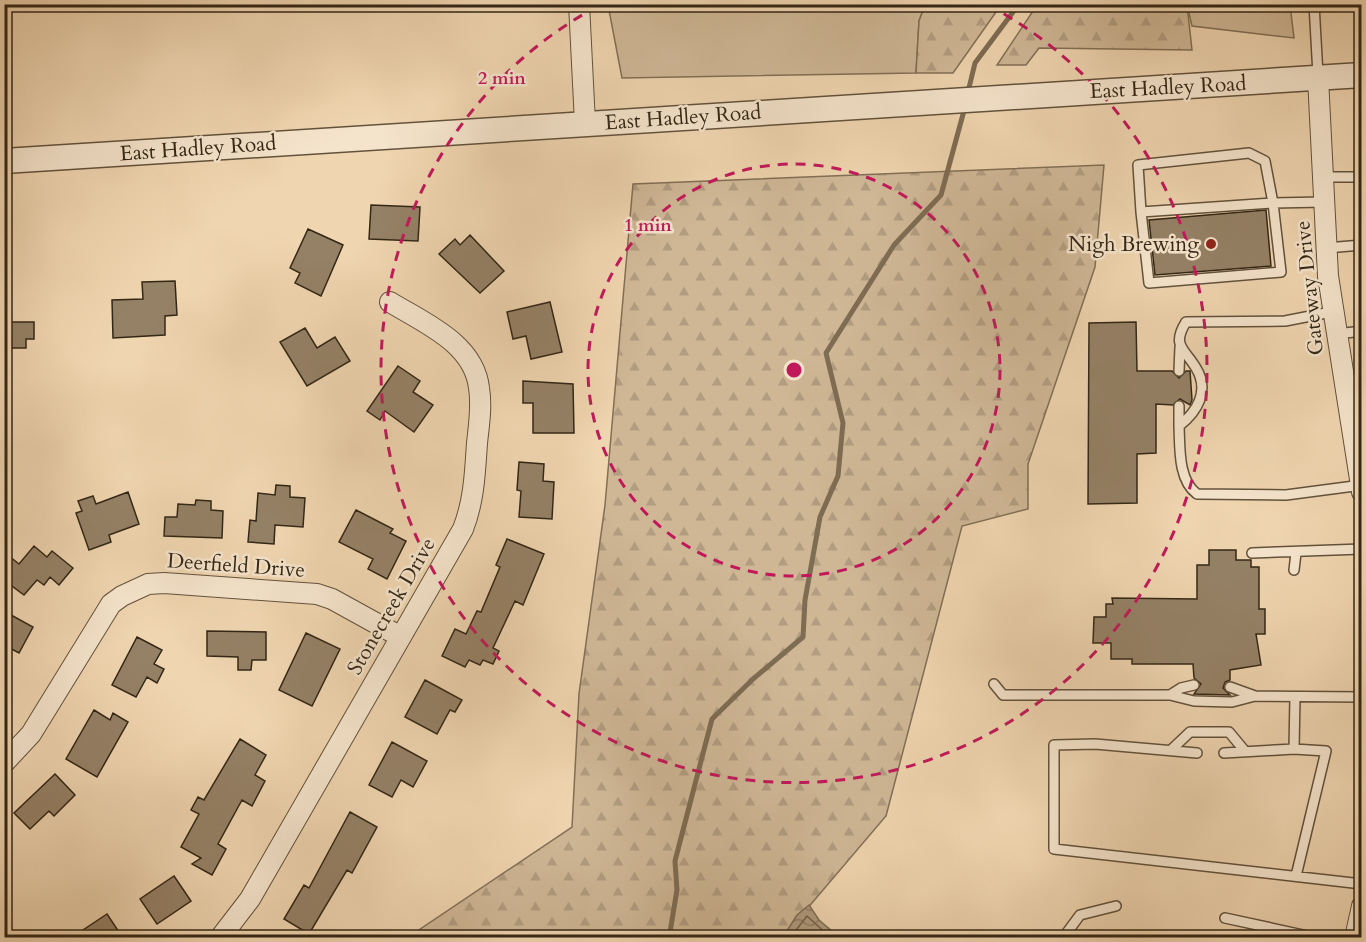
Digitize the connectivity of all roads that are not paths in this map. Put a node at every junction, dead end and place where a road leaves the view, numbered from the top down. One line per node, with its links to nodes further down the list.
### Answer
1 (579, 4): 5 (street)
2 (1314, 4): 4 (lane)
3 (1362, 75): 4 (street, East Hadley Road)
4 (1318, 78): 5 (street, East Hadley Road); 7 (street, Gateway Drive)
5 (585, 123): 6 (street, East Hadley Road)
6 (4, 161)
7 (1323, 177): 8 (lane); 9 (street, Gateway Drive)
8 (1362, 177)
9 (1324, 202): 10 (lane); 13 (street, Gateway Drive)
10 (1273, 203): 11 (lane); 11 (lane); 11 (lane)
11 (1141, 213)
12 (1362, 244): 13 (lane)
13 (1326, 248): 15 (street, Gateway Drive)
14 (390, 302): 28 (street, Stonecreek Drive)
15 (1331, 312): 17 (street, Gateway Drive); 18 (lane)
16 (1362, 330): 17 (lane)
17 (1335, 334): 21 (street, Gateway Drive)
18 (1180, 347): 19 (lane); 22 (lane)
19 (1179, 371)
20 (1179, 406): 22 (lane)
21 (1356, 425): 23 (street, Gateway Drive)
22 (1179, 426): 23 (lane)
23 (1361, 487)
24 (1362, 549): 26 (lane)
25 (1252, 553): 26 (lane)
26 (1296, 553): 27 (lane)
27 (1294, 570)
28 (401, 637): 41 (street, Deerfield Drive); 48 (street, Stonecreek Drive)
29 (994, 684): 32 (lane)
30 (1194, 685): 32 (lane)
31 (1230, 687): 33 (lane)
32 (1170, 695): 33 (lane)
33 (1255, 696): 34 (lane)
34 (1295, 697): 35 (lane); 36 (lane)
35 (1362, 697)
36 (1294, 748): 38 (lane); 42 (lane)
37 (1171, 750): 38 (lane); 39 (lane); 42 (lane)
38 (1244, 750): 40 (lane)
39 (1197, 753)
40 (1224, 753)
41 (4, 764)
42 (1296, 876): 43 (lane)
43 (1362, 884)
44 (1116, 906): 49 (lane)
45 (1362, 906): 51 (street)
46 (1224, 918): 47 (lane)
47 (1282, 935): 50 (lane)
48 (220, 938)
49 (1063, 938)
50 (1317, 938)
51 (1355, 938)

